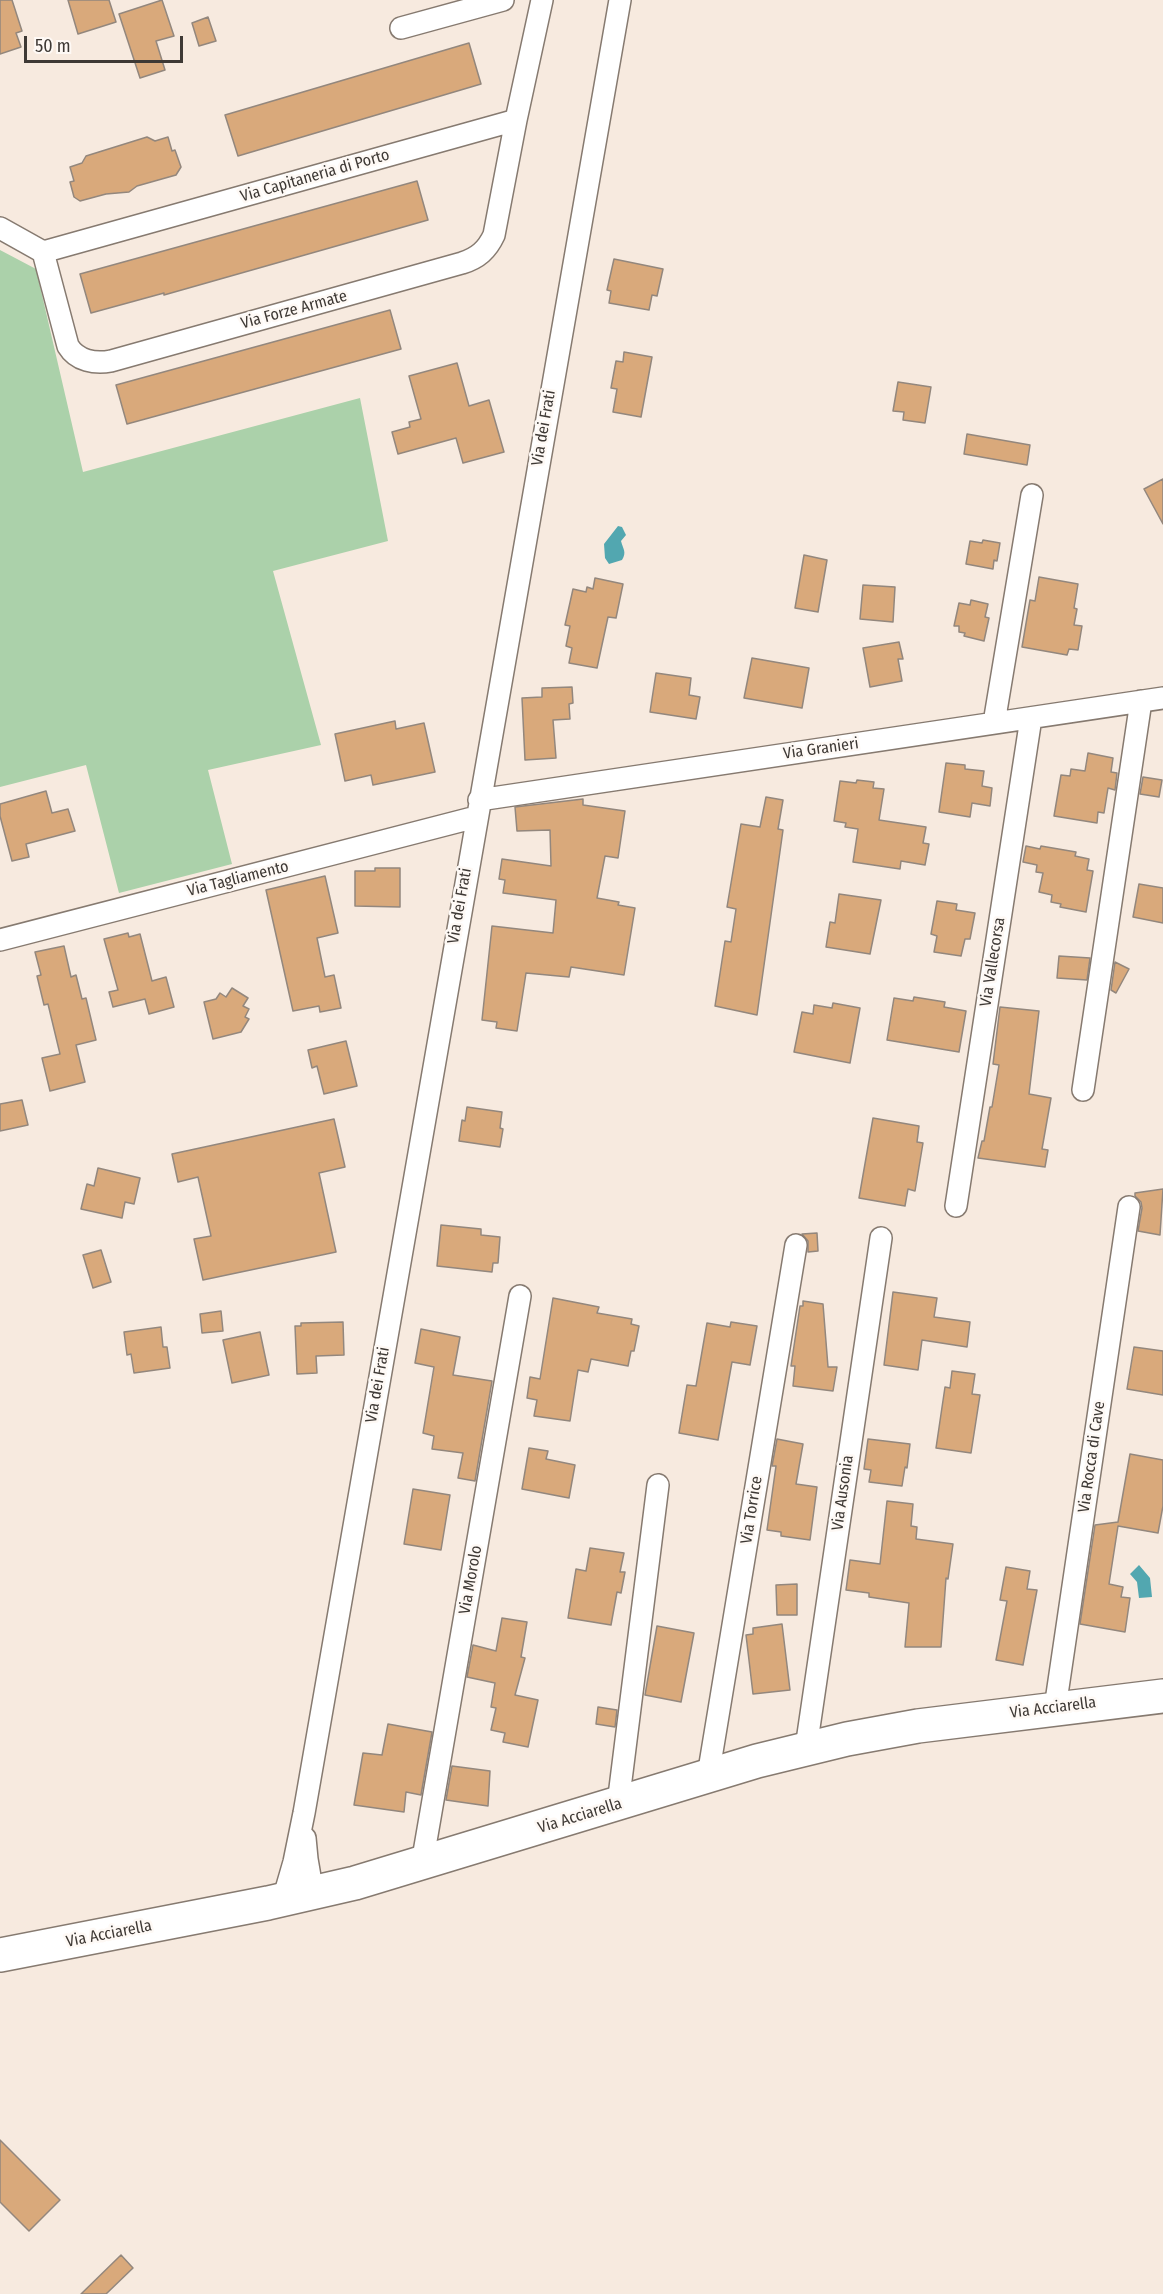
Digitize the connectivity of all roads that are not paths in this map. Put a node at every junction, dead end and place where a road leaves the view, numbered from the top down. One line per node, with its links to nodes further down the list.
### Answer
1 (503, 0): 4 (street)
2 (542, 0): 5 (street)
3 (620, 0): 13 (street, Via dei Frati)
4 (401, 28)
5 (516, 120): 7 (street, Via Capitaneria di Porto); 7 (street, Via Forze Armate)
6 (0, 228): 7 (street)
7 (43, 252)
8 (1032, 495): 12 (street)
9 (1163, 698): 10 (street, Via Granieri)
10 (1141, 701): 11 (street, Via Granieri); 15 (street)
11 (1031, 718): 12 (street, Via Granieri); 16 (street, Via Vallecorsa)
12 (994, 723): 13 (street, Via Granieri)
13 (477, 809): 14 (street, Via Tagliamento); 27 (street, Via dei Frati)
14 (0, 940)
15 (1083, 1090)
16 (956, 1206)
17 (1129, 1207): 23 (street, Via Rocca di Cave)
18 (881, 1238): 24 (street, Via Ausonia)
19 (796, 1245): 25 (street, Via Torrice)
20 (520, 1296): 28 (street, Via Morolo)
21 (658, 1485): 26 (street)
22 (1163, 1696): 23 (main road, Via Acciarella)
23 (1055, 1708): 24 (main road, Via Acciarella)
24 (806, 1748): 25 (main road, Via Acciarella)
25 (708, 1776): 26 (main road, Via Acciarella)
26 (618, 1804): 28 (main road, Via Acciarella)
27 (304, 1813): 29 (street, Via dei Frati); 29 (street, Via dei Frati)
28 (422, 1864): 29 (main road, Via Acciarella)
29 (298, 1897): 30 (main road, Via Acciarella)
30 (0, 1955)

